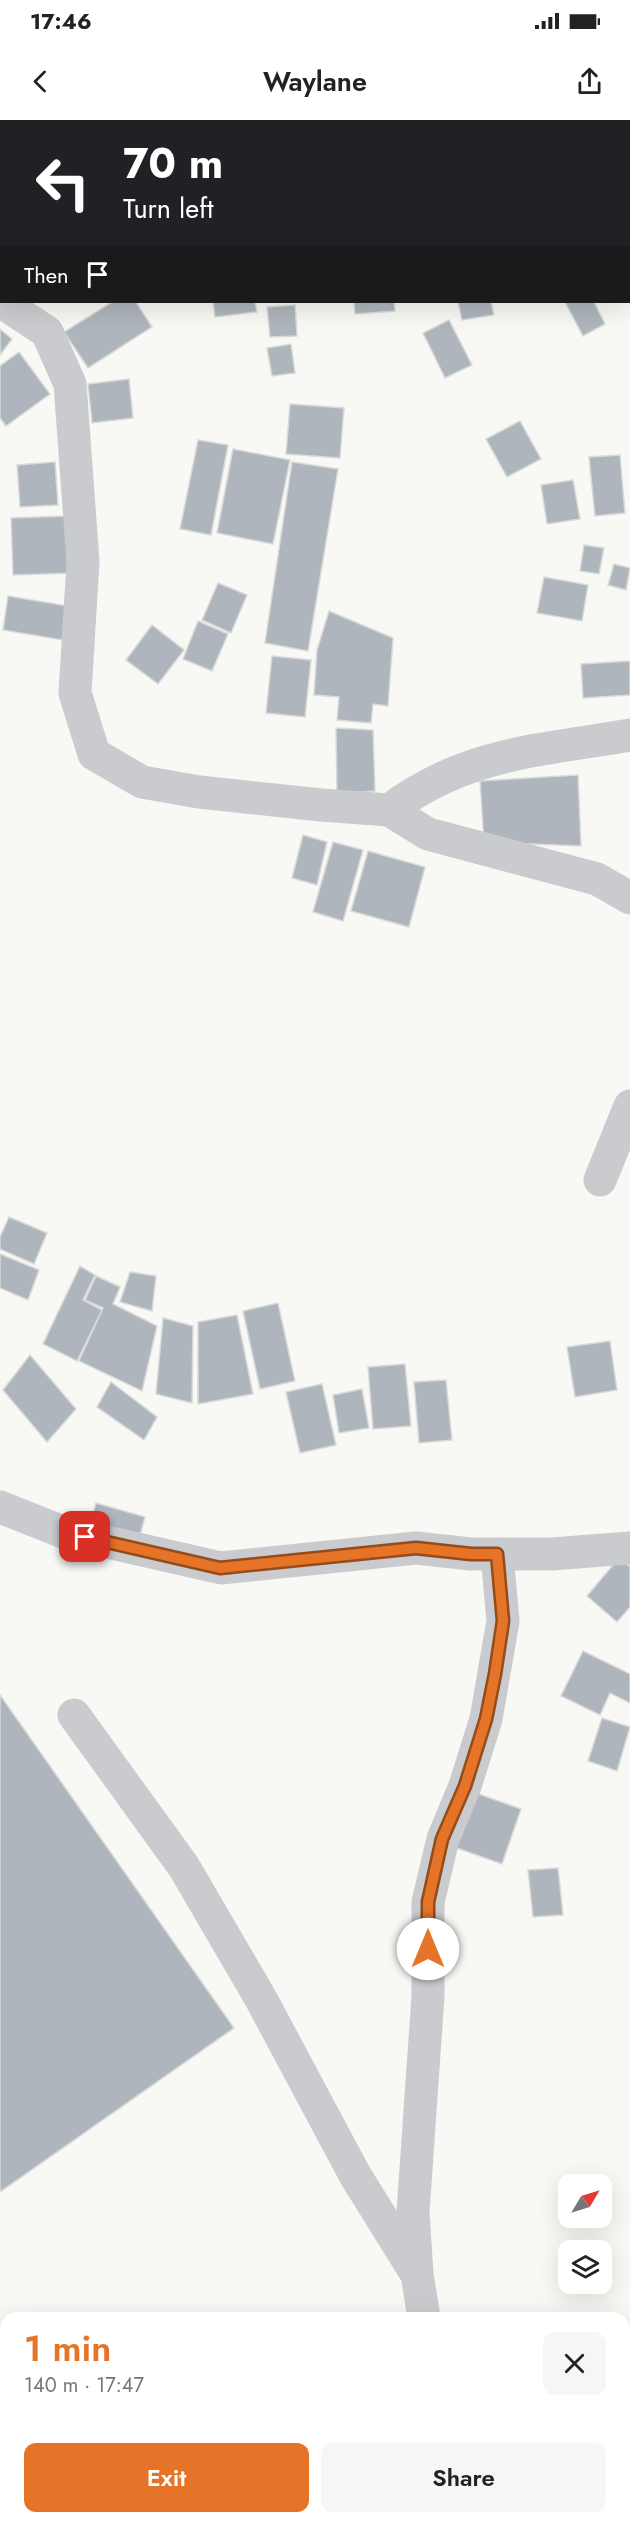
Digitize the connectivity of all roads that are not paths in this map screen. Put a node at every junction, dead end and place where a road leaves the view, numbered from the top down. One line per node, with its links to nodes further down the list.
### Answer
1 (3, 303): 3 (street)
2 (630, 735): 3 (street)
3 (389, 810): 4 (street)
4 (630, 898)
5 (630, 1106): 6 (street)
6 (600, 1180)
7 (0, 1507): 9 (street)
8 (630, 1548): 9 (street)
9 (497, 1554): 11 (street)
10 (74, 1715): 11 (street)
11 (417, 2274): 12 (street)
12 (423, 2312)

